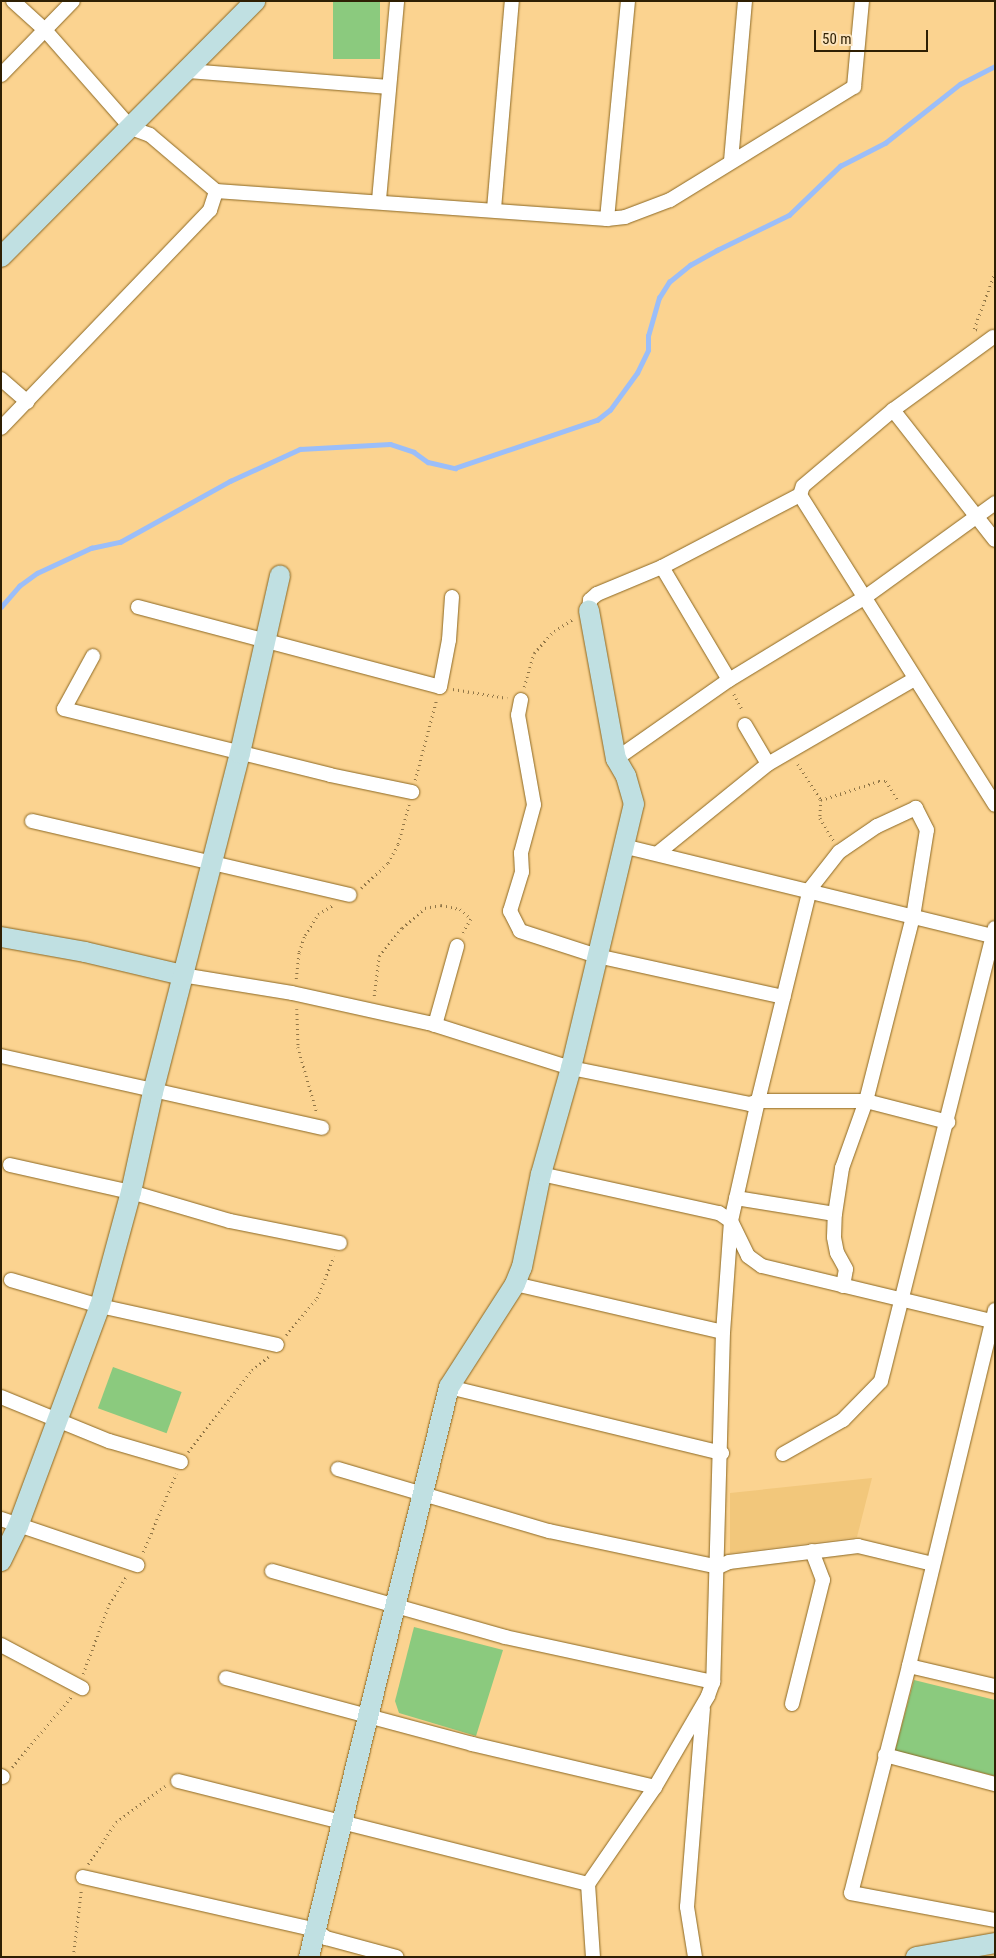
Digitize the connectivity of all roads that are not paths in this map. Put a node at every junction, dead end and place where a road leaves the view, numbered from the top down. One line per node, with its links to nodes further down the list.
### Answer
1 (13, 1): 9 (street)
2 (73, 1): 9 (street)
3 (256, 1): 10 (street)
4 (397, 1): 12 (street)
5 (512, 1): 17 (street)
6 (628, 1): 18 (street)
7 (745, 1): 14 (street)
8 (862, 1): 14 (street)
9 (45, 30): 11 (street); 13 (street)
10 (189, 71): 12 (street); 13 (street)
11 (1, 75)
12 (388, 87): 16 (street)
13 (131, 128): 15 (street); 19 (street)
14 (731, 162): 18 (street)
15 (216, 191): 16 (street); 22 (street)
16 (379, 200): 17 (street)
17 (494, 209): 18 (street)
18 (607, 219)
19 (1, 258)
20 (993, 337): 23 (street)
21 (1, 379): 22 (street)
22 (27, 402): 24 (street)
23 (893, 410): 25 (street); 27 (street)
24 (1, 428)
25 (800, 495): 29 (street); 32 (street)
26 (995, 503): 27 (street)
27 (977, 518): 28 (street); 32 (street)
28 (995, 540)
29 (662, 567): 34 (street); 37 (street)
30 (280, 575): 35 (street)
31 (452, 597): 35 (street)
32 (864, 598): 37 (street); 38 (street)
33 (138, 607): 35 (street)
34 (589, 610): 42 (street)
35 (265, 642): 41 (street)
36 (93, 656): 41 (street)
37 (729, 680): 42 (street)
38 (913, 680): 43 (street); 45 (street)
39 (521, 700): 56 (street)
40 (745, 725): 43 (street)
41 (240, 753): 44 (street); 49 (street)
42 (616, 759): 47 (street)
43 (768, 764): 48 (street)
44 (412, 792)
45 (995, 805)
46 (32, 821): 49 (street)
47 (623, 846): 48 (street); 56 (street)
48 (658, 854): 50 (street)
49 (210, 862): 51 (street); 57 (street)
50 (810, 889): 52 (street); 52 (street); 58 (street)
51 (350, 895)
52 (913, 917): 53 (street); 64 (street)
53 (994, 933): 65 (street)
54 (1, 937): 57 (street)
55 (456, 946): 59 (street)
56 (597, 956): 58 (street); 61 (street)
57 (182, 975): 59 (street); 62 (street)
58 (784, 997): 63 (street)
59 (435, 1025): 61 (street)
60 (1, 1056): 62 (street)
61 (571, 1068): 63 (street); 68 (street)
62 (153, 1092): 66 (street); 69 (street)
63 (758, 1101): 64 (street); 70 (street)
64 (866, 1101): 65 (street); 71 (street)
65 (948, 1122): 77 (street)
66 (322, 1128)
67 (10, 1165): 69 (street)
68 (541, 1174): 72 (street); 75 (street)
69 (131, 1192): 73 (street); 78 (street)
70 (736, 1198): 71 (street); 72 (street)
71 (835, 1214): 76 (street)
72 (731, 1220): 76 (street); 80 (street)
73 (340, 1243)
74 (11, 1280): 78 (street)
75 (515, 1284): 80 (street); 82 (street)
76 (843, 1286): 77 (street)
77 (904, 1301): 79 (street); 86 (street)
78 (100, 1306): 81 (street); 84 (street)
79 (994, 1318): 93 (street)
80 (723, 1332): 85 (street)
81 (276, 1344)
82 (449, 1387): 85 (street); 89 (street)
83 (1, 1397): 84 (street)
84 (58, 1420): 87 (street); 90 (street)
85 (722, 1452): 95 (street)
86 (782, 1454)
87 (181, 1462)
88 (338, 1469): 89 (street)
89 (424, 1496): 95 (street); 97 (street)
90 (10, 1522): 92 (street); 94 (street)
91 (812, 1551): 93 (street); 95 (street); 104 (street)
92 (1, 1561)
93 (933, 1564): 99 (street)
94 (137, 1565)
95 (718, 1567): 101 (street)
96 (272, 1571): 97 (street)
97 (397, 1605): 101 (street); 106 (street)
98 (1, 1645): 103 (street)
99 (909, 1666): 102 (street); 107 (street)
100 (226, 1678): 106 (street)
101 (713, 1682): 105 (street)
102 (995, 1686)
103 (82, 1688)
104 (792, 1704)
105 (703, 1706): 110 (street); 120 (street)
106 (369, 1716): 110 (street); 111 (street)
107 (885, 1754): 109 (street); 114 (street)
108 (178, 1781): 111 (street)
109 (995, 1784)
110 (655, 1787): 113 (street)
111 (343, 1821): 113 (street); 115 (street)
112 (84, 1877): 115 (street)
113 (588, 1884): 119 (street)
114 (995, 1920)
115 (316, 1930): 117 (street); 118 (street)
116 (995, 1943): 121 (street)
117 (309, 1957)
118 (397, 1957)
119 (593, 1957)
120 (695, 1957)
121 (916, 1957)

